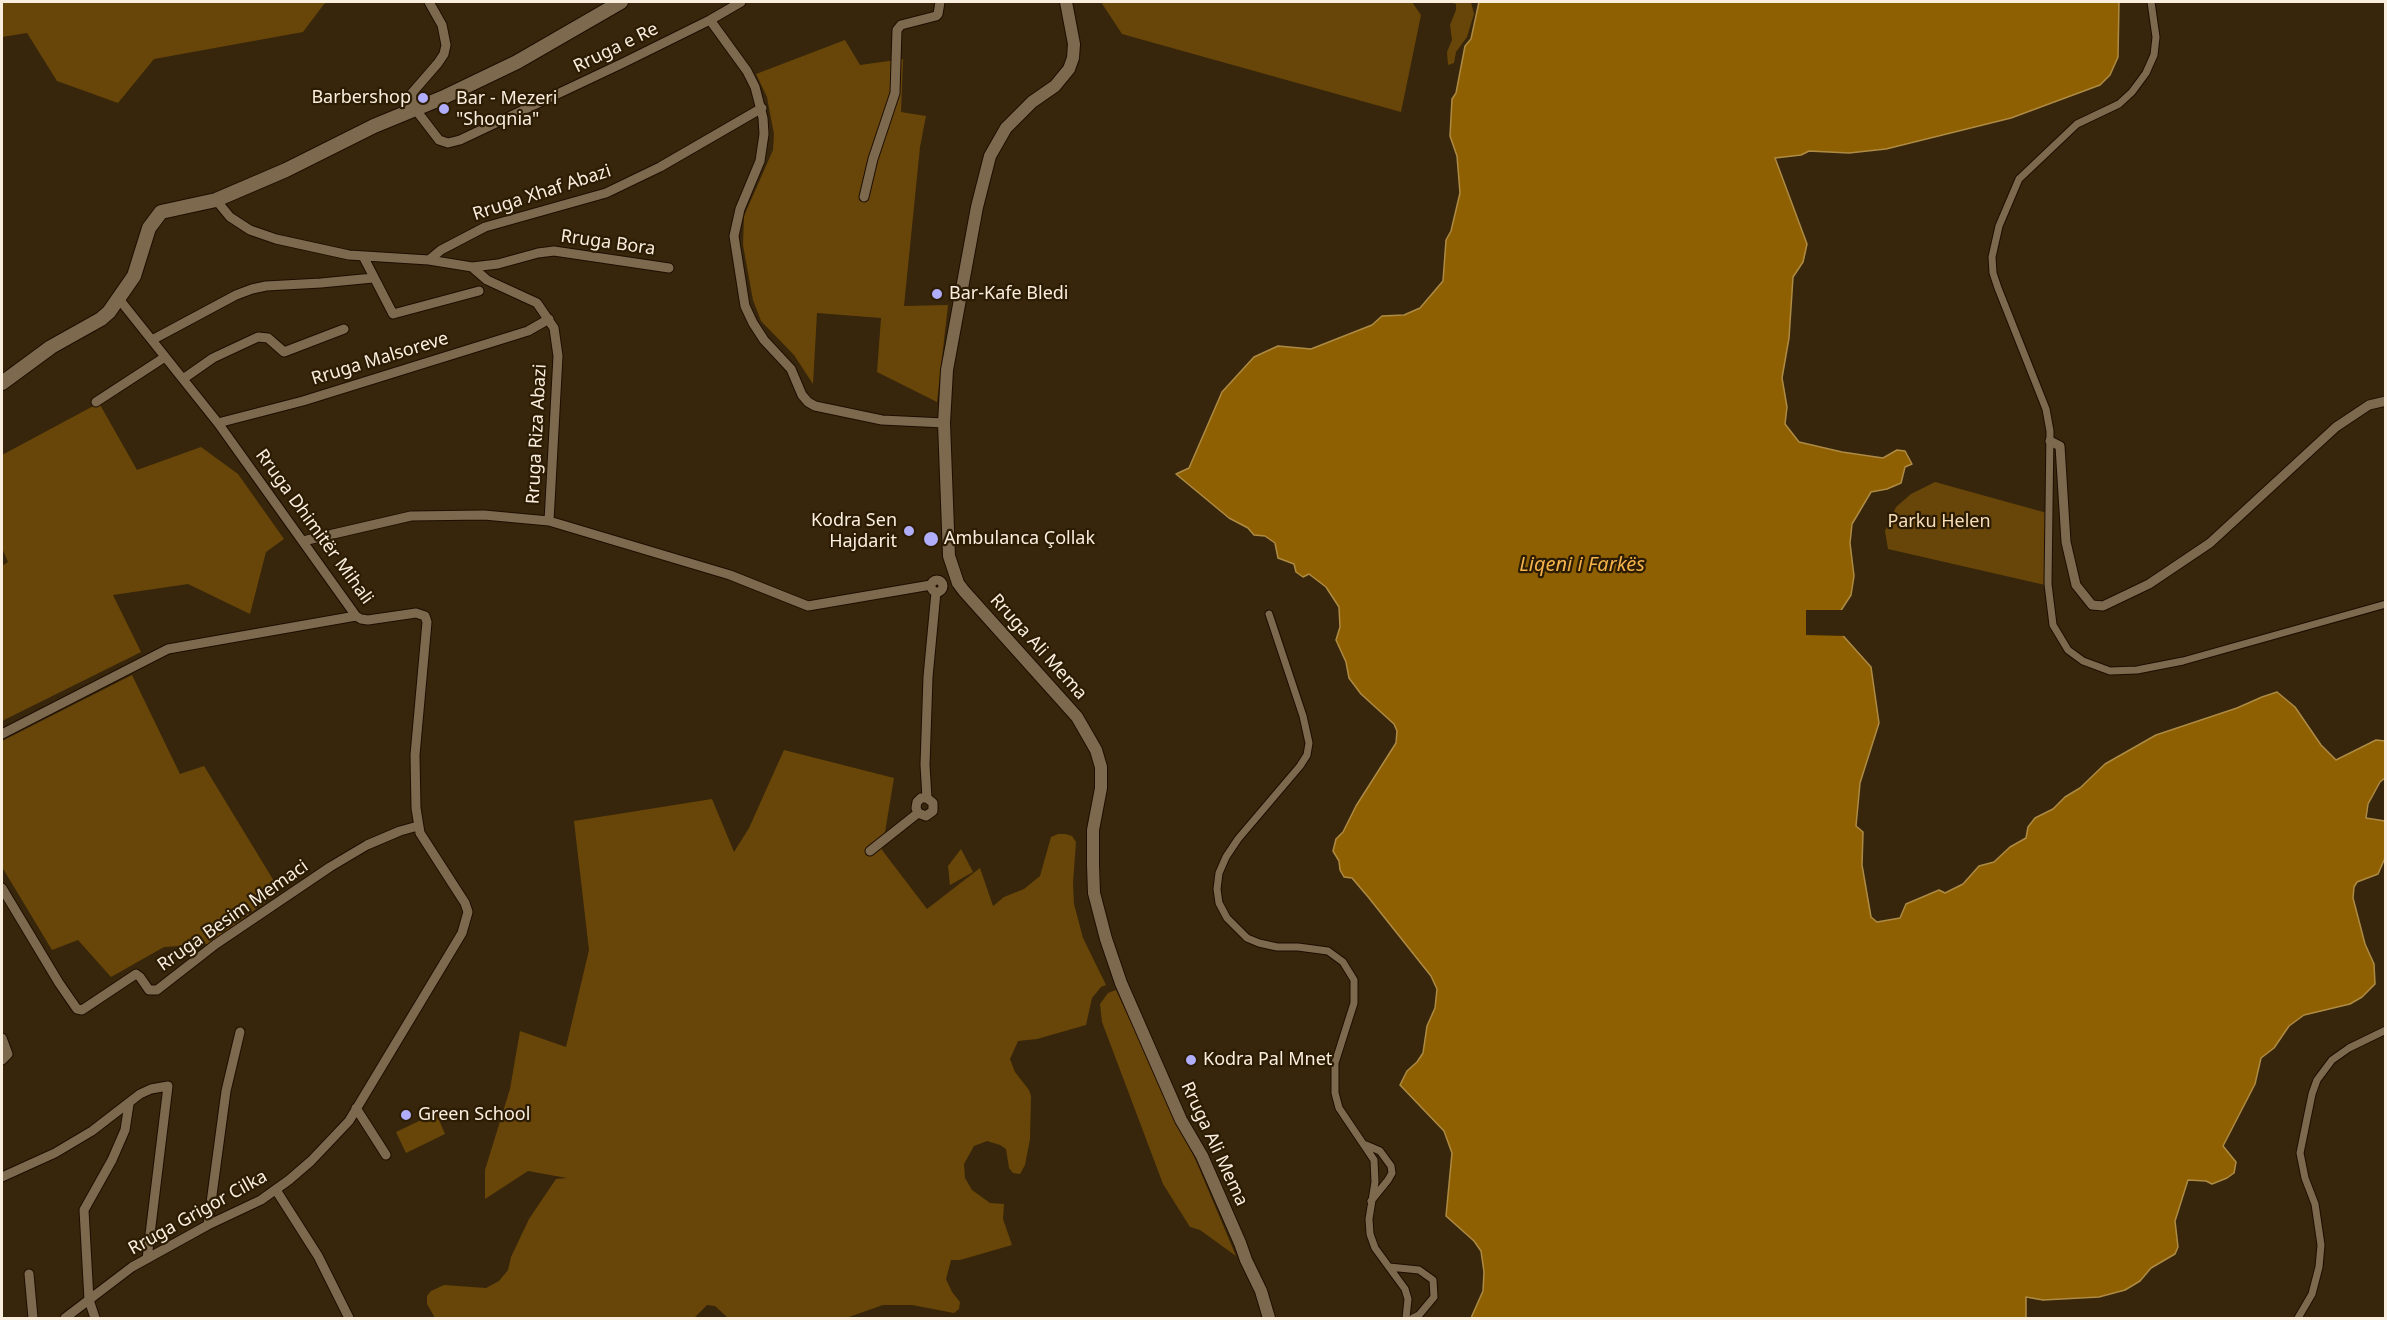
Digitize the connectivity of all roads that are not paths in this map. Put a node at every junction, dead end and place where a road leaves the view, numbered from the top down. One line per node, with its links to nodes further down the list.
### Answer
1 (429, 2): 9 (street)
2 (621, 2): 9 (main road)
3 (741, 2): 7 (street, Rruga e Re)
4 (940, 2): 10 (street)
5 (1066, 2): 28 (street, Rruga Ali Mema)
6 (2151, 2): 29 (street)
7 (710, 20): 8 (street); 9 (street, Rruga e Re)
8 (762, 108): 13 (street, Rruga Xhaf Abazi); 28 (street)
9 (416, 110): 11 (main road)
10 (864, 197)
11 (216, 200): 12 (street); 18 (main road)
12 (363, 256): 13 (street); 16 (street)
13 (429, 260): 14 (street)
14 (472, 267): 15 (street, Rruga Bora); 19 (street)
15 (669, 268)
16 (373, 278): 17 (street); 21 (street)
17 (479, 291)
18 (119, 299): 21 (street, Rruga Dhimitër Mihali); 24 (main road)
19 (549, 319): 27 (street, Rruga Malsoreve); 30 (street, Rruga Riza Abazi)
20 (344, 329): 23 (street)
21 (152, 340): 22 (street, Rruga Dhimitër Mihali)
22 (165, 357): 23 (street, Rruga Dhimitër Mihali); 26 (street)
23 (183, 379): 27 (street, Rruga Dhimitër Mihali)
24 (2, 383)
25 (2385, 401): 29 (street)
26 (96, 402)
27 (218, 423): 31 (street, Rruga Dhimitër Mihali)
28 (944, 423): 32 (street, Rruga Ali Mema)
29 (2050, 441): 34 (street)
30 (549, 521): 31 (street); 33 (street, Rruga Riza Abazi)
31 (303, 541): 36 (street, Rruga Dhimitër Mihali)
32 (955, 575): 33 (street); 60 (street, Rruga Ali Mema)
33 (933, 589): 38 (street)
34 (2385, 604)
35 (1269, 614): 50 (street)
36 (356, 616): 37 (street); 40 (street, Rruga Dhimitër Mihali)
37 (2, 734)
38 (927, 798): 39 (street); 39 (street)
39 (918, 813): 41 (street)
40 (418, 826): 42 (street, Rruga Besim Memaci); 43 (street, Rruga Dhimitër Mihali)
41 (870, 851)
42 (2, 888)
43 (468, 912): 49 (street, Rruga Grigor Cilka)
44 (2385, 1030): 69 (street)
45 (240, 1032): 55 (street)
46 (2, 1038): 47 (street)
47 (2, 1060)
48 (129, 1104): 52 (street); 56 (street); 59 (street)
49 (356, 1108): 51 (street); 53 (street, Rruga Grigor Cilka)
50 (1366, 1145): 54 (street); 54 (street)
51 (386, 1155)
52 (2, 1177)
53 (276, 1190): 55 (street, Rruga Grigor Cilka); 64 (street)
54 (1371, 1201): 57 (street)
55 (208, 1225): 56 (street, Rruga Grigor Cilka)
56 (147, 1259): 59 (street, Rruga Grigor Cilka)
57 (1389, 1268): 67 (street); 68 (street)
58 (29, 1274): 61 (street)
59 (89, 1300): 62 (street, Rruga Grigor Cilka); 63 (street)
60 (1265, 1305): 65 (street); 66 (street, Rruga Ali Mema)
61 (33, 1318)
62 (65, 1318)
63 (94, 1318)
64 (349, 1318)
65 (1260, 1318)
66 (1269, 1318)
67 (1406, 1318)
68 (1413, 1318)
69 (2298, 1318)

